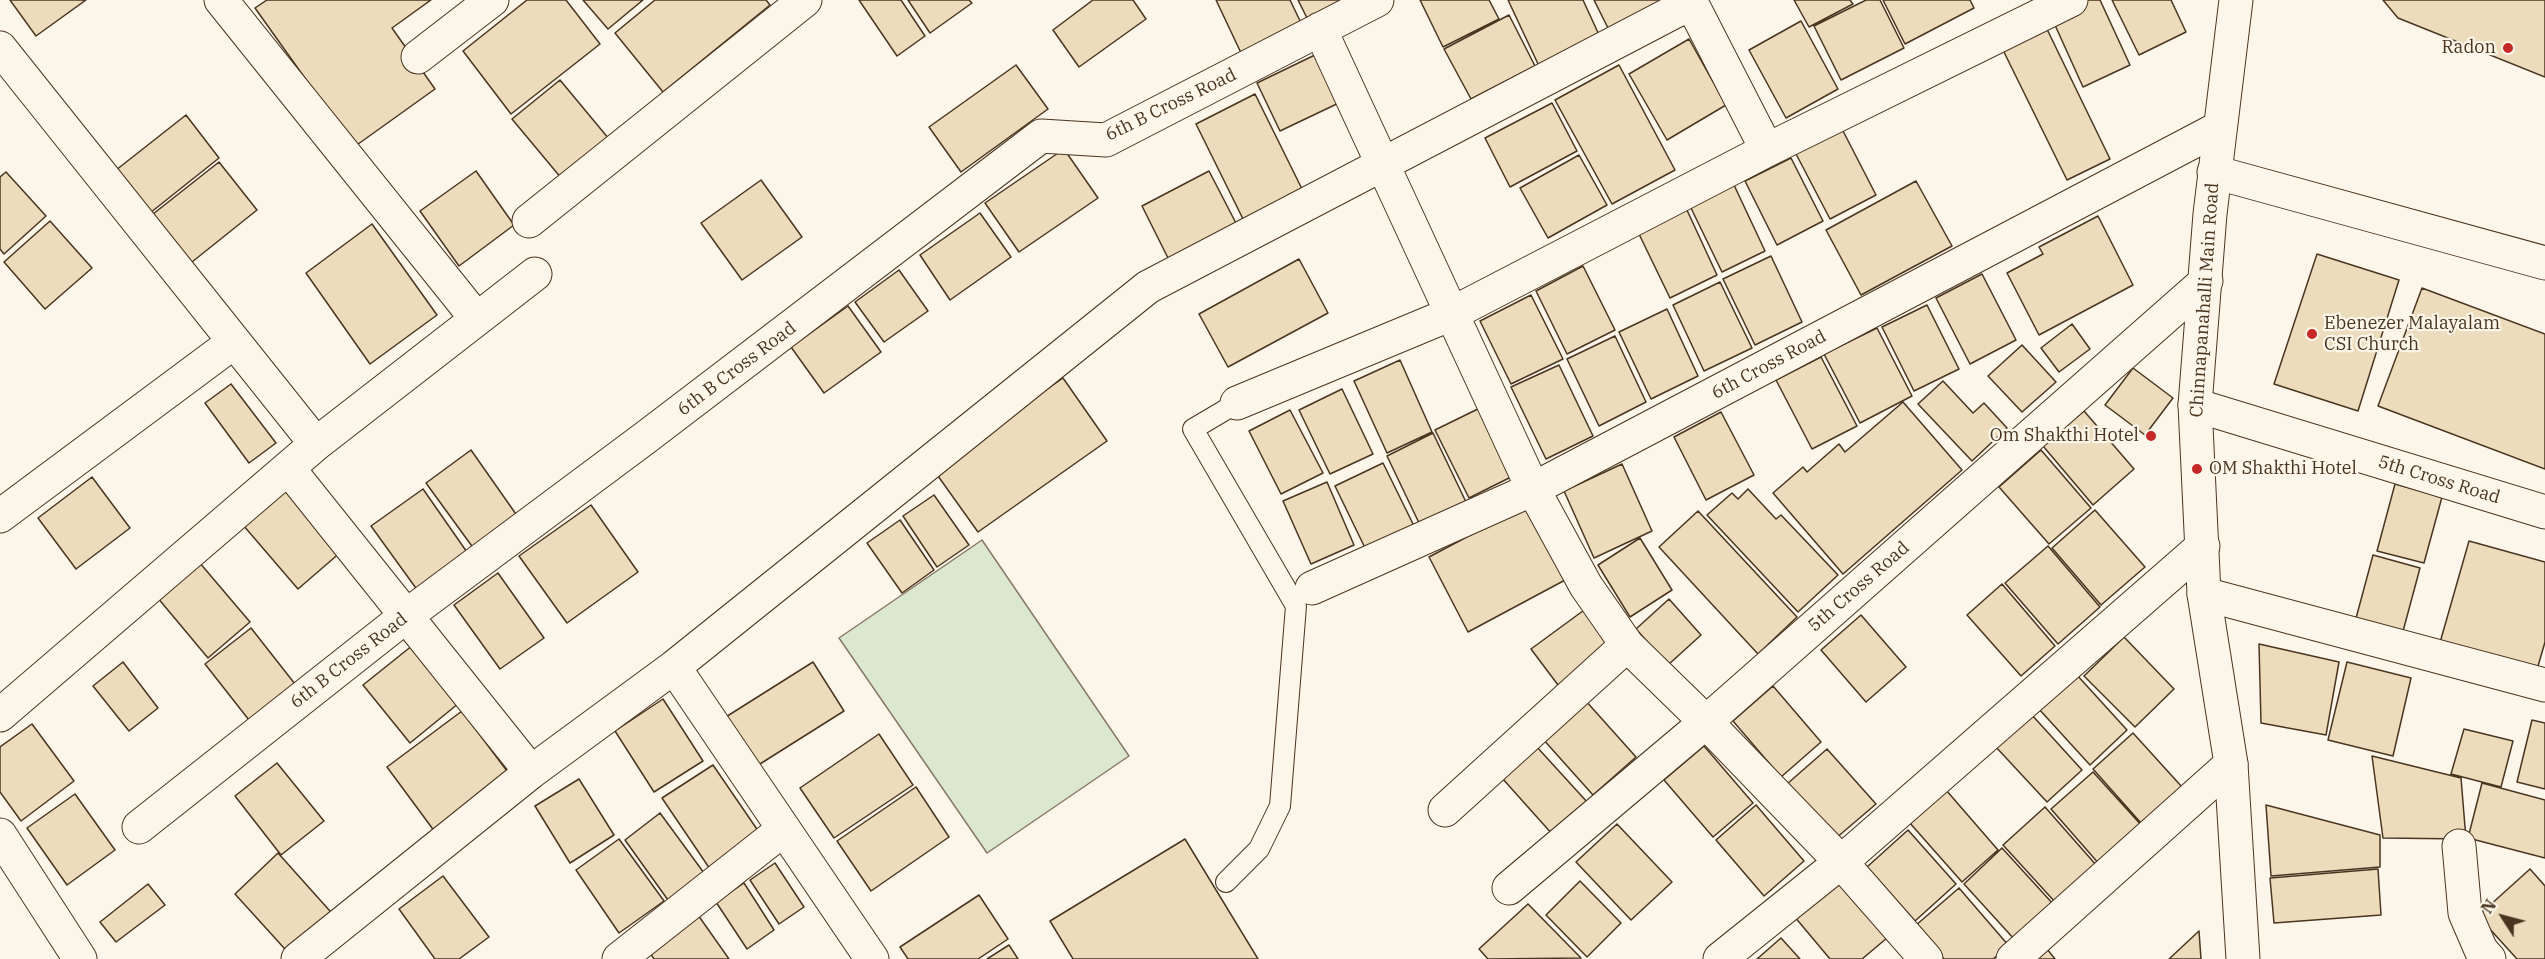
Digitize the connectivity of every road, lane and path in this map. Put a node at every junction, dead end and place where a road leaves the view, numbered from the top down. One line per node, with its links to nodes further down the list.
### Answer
1 (221, 0): 20 (street)
2 (492, 0): 10 (street)
3 (805, 0): 15 (street)
4 (1377, 0): 8 (street, 6th B Cross Road)
5 (2071, 0): 12 (street)
6 (2236, 0): 11 (street, Chinnapanahalli Main Road)
7 (1691, 2): 12 (street); 13 (street)
8 (1320, 29): 13 (street); 32 (street, 6th B Cross Road)
9 (0, 48): 21 (street)
10 (418, 57)
11 (2219, 128): 14 (street, Chinnapanahalli Main Road); 26 (street, 6th Cross Road)
12 (1767, 150): 19 (street)
13 (1382, 164): 19 (street); 34 (street)
14 (2214, 172): 16 (street); 18 (street, Chinnapanahalli Main Road)
15 (529, 221)
16 (2545, 263)
17 (535, 274): 20 (street)
18 (2206, 281): 23 (street, Chinnapanahalli Main Road); 37 (street, 5th Cross Road)
19 (1451, 314): 22 (street); 26 (street)
20 (476, 318): 24 (street)
21 (234, 342): 24 (street); 28 (street)
22 (1237, 403): 31 (lane)
23 (2195, 405): 27 (street, 5th Cross Road); 29 (street, Chinnapanahalli Main Road)
24 (316, 444): 25 (street)
25 (288, 468): 32 (street); 36 (street)
26 (1533, 489): 31 (street, 6th Cross Road); 33 (street)
27 (2545, 512)
28 (0, 516)
29 (2203, 546): 30 (street, Chinnapanahalli Main Road); 45 (street)
30 (2204, 594): 35 (street); 38 (street, Chinnapanahalli Main Road)
31 (1304, 597): 46 (lane)
32 (406, 616): 39 (street); 41 (street, 6th B Cross Road)
33 (1627, 645): 37 (street); 40 (street)
34 (675, 667): 39 (street); 42 (street)
35 (2545, 685)
36 (0, 715)
37 (1706, 722): 45 (street); 47 (street, 5th Cross Road)
38 (2231, 764): 54 (street); 55 (street, Chinnapanahalli Main Road)
39 (531, 772): 50 (street)
40 (1445, 810)
41 (139, 827)
42 (784, 829): 48 (street); 51 (street)
43 (0, 835): 49 (street)
44 (2459, 846): 56 (street)
45 (1840, 862): 52 (street); 53 (street)
46 (1226, 882)
47 (1509, 888)
48 (633, 954)
49 (80, 959)
50 (298, 959)
51 (872, 959)
52 (1720, 959)
53 (1926, 959)
54 (2013, 959)
55 (2243, 959)
56 (2489, 959)

